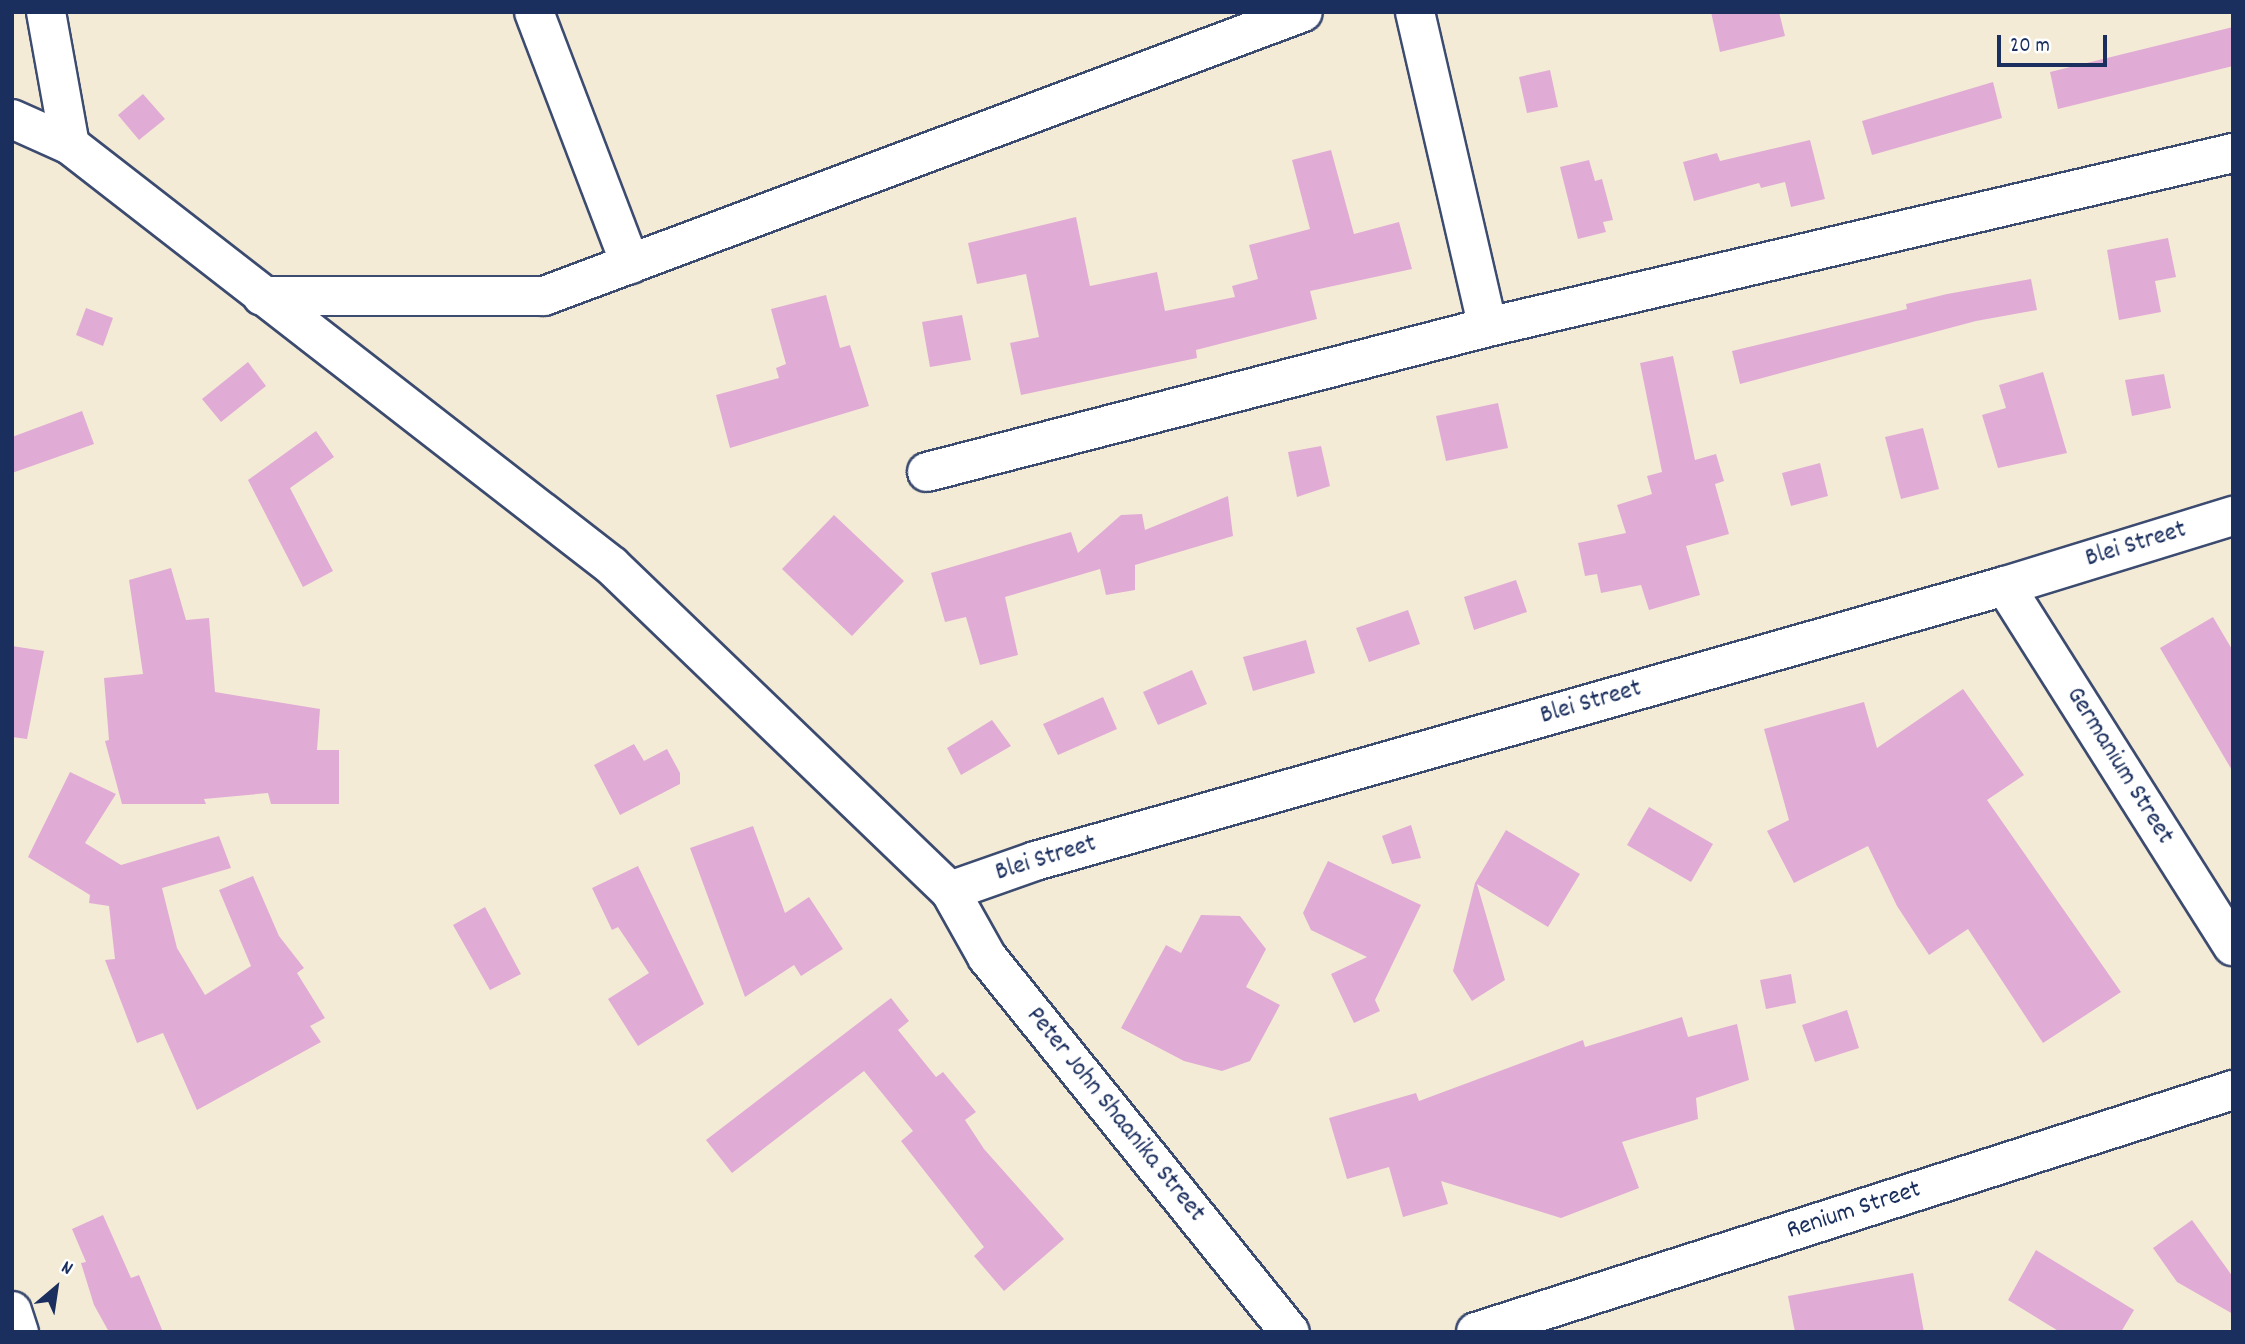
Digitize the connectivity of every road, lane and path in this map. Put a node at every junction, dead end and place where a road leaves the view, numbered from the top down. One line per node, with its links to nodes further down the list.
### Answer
1 (46, 12): 6 (street)
2 (534, 12): 8 (street)
3 (1303, 12): 8 (street)
4 (1415, 12): 10 (street)
5 (12, 119): 6 (street, Peter John Shaanika Street)
6 (70, 145): 9 (street, Peter John Shaanika Street)
7 (2233, 153): 10 (street)
8 (629, 264): 9 (street)
9 (262, 296): 14 (street, Peter John Shaanika Street)
10 (1488, 327): 11 (street)
11 (927, 472)
12 (2233, 516): 13 (street, Blei Street)
13 (2005, 586): 14 (street, Blei Street); 15 (street, Germanium Street)
14 (950, 891): 19 (street, Peter John Shaanika Street)
15 (2233, 946)
16 (2233, 1090): 20 (street, Renium Street)
17 (12, 1311): 18 (street)
18 (19, 1332)
19 (1290, 1332)
20 (1476, 1332)

